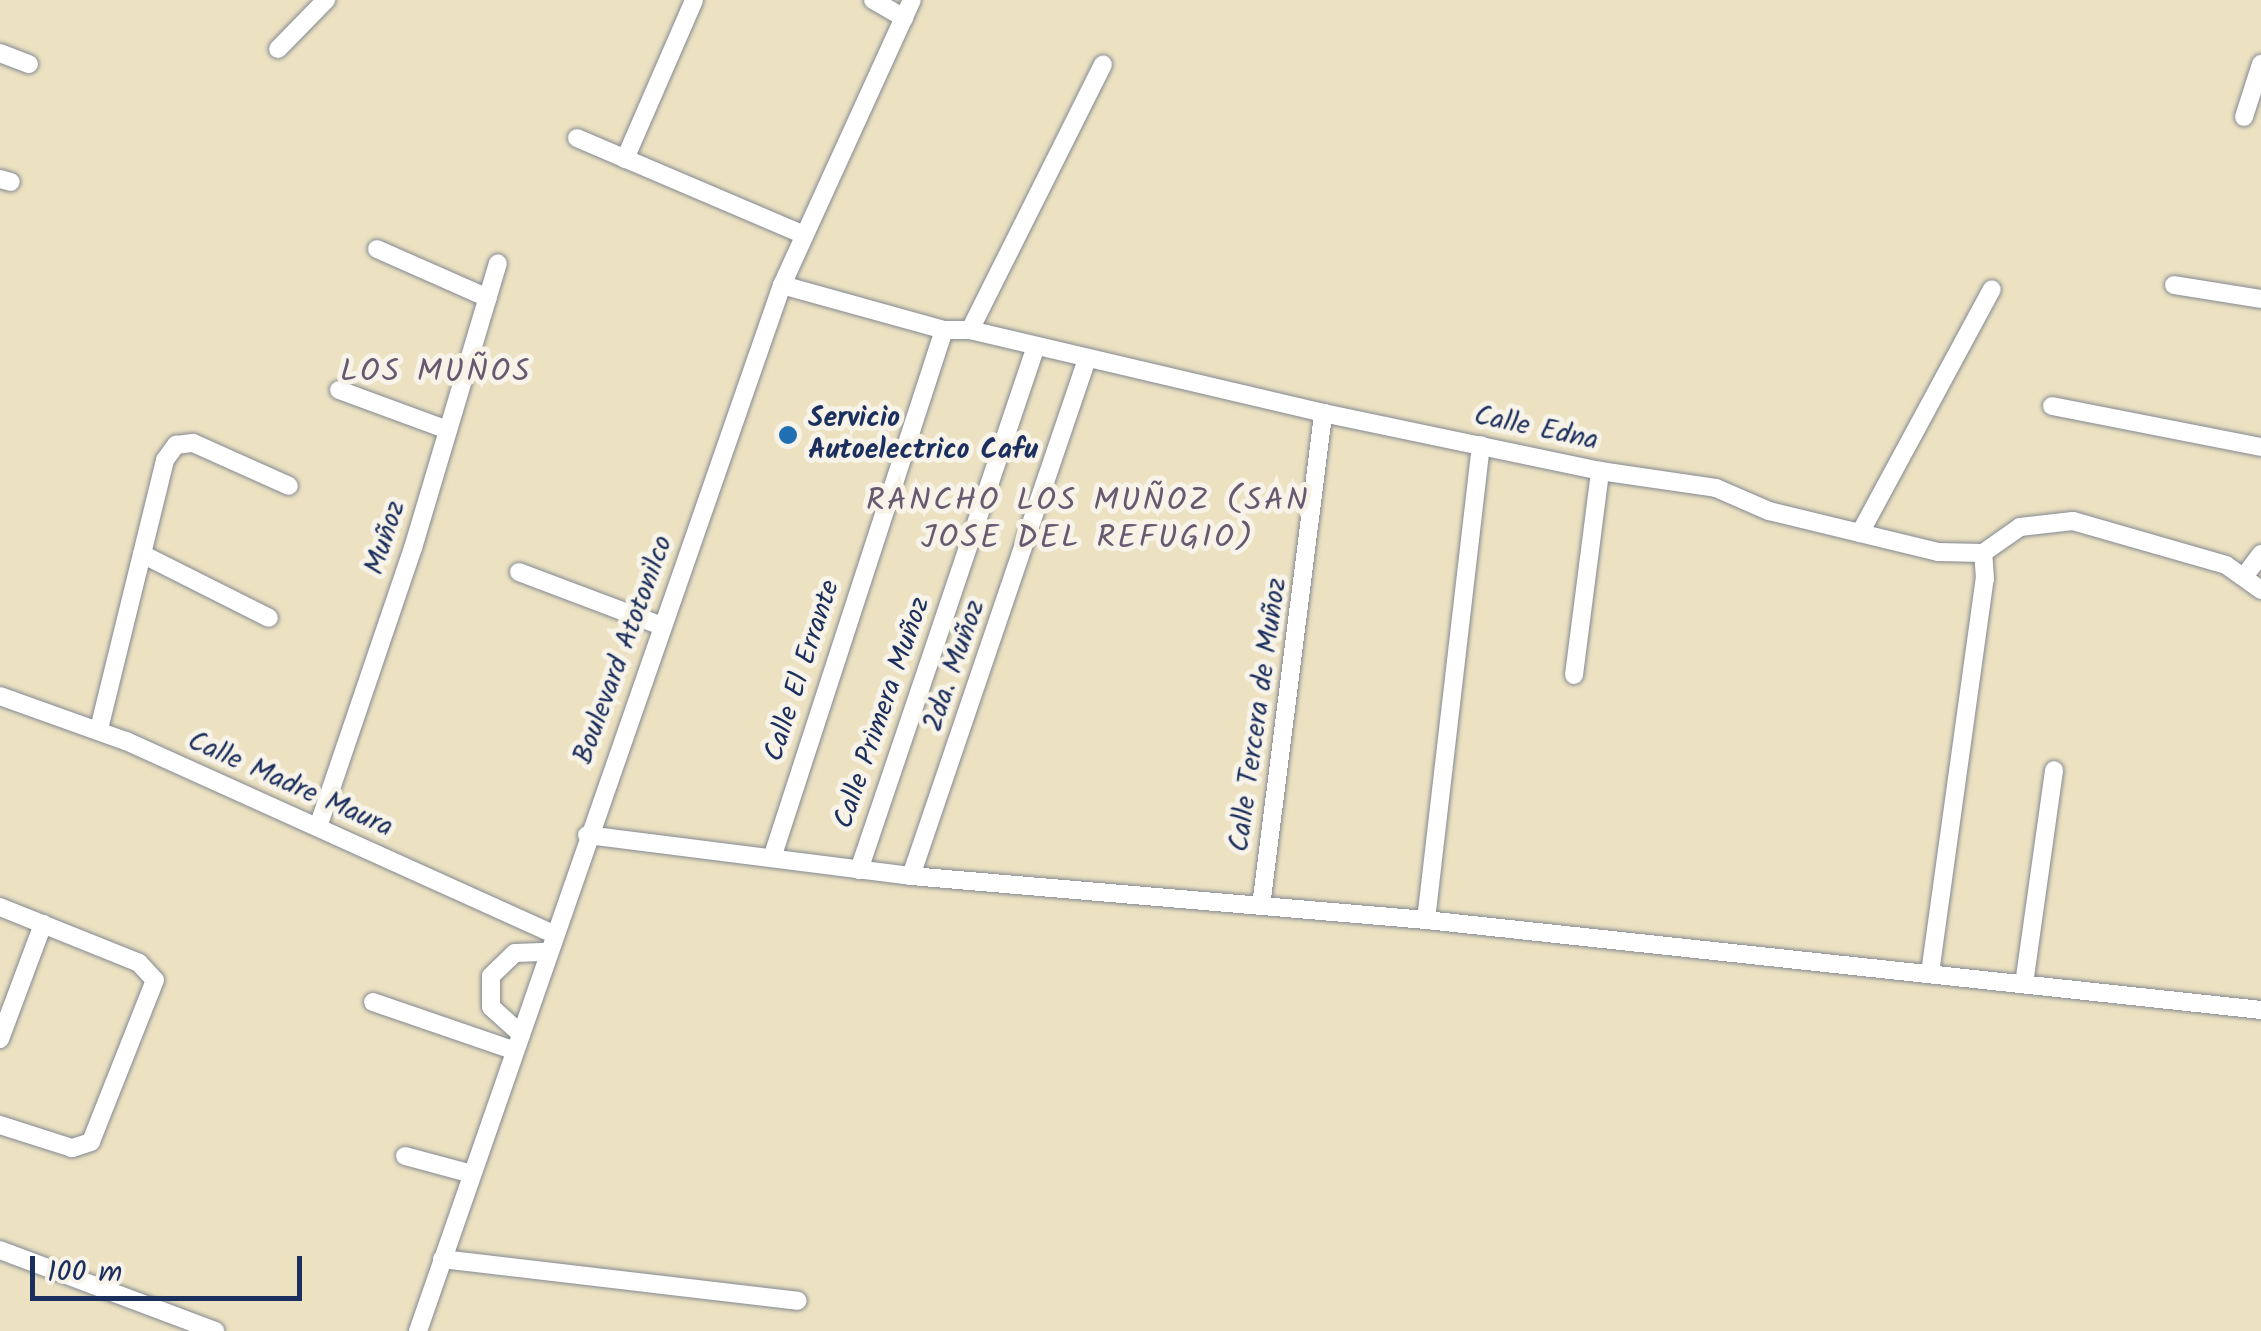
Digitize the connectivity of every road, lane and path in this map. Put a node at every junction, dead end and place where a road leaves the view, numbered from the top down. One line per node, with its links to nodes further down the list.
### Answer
1 (326, 0): 6 (street)
2 (694, 0): 13 (street)
3 (873, 0): 5 (street)
4 (912, 0): 5 (street, Boulevard Atotonilco)
5 (904, 18): 14 (street, Boulevard Atotonilco)
6 (278, 49)
7 (0, 53): 8 (street)
8 (29, 64)
9 (1103, 64): 23 (street)
10 (2261, 64): 11 (street)
11 (2244, 117)
12 (577, 138): 13 (street)
13 (625, 159): 14 (street)
14 (804, 235): 17 (street, Boulevard Atotonilco)
15 (377, 249): 20 (street)
16 (498, 263): 20 (street, Muñoz)
17 (782, 285): 22 (street, Calle Edna); 42 (street, Boulevard Atotonilco)
18 (2174, 286): 21 (street)
19 (1992, 288): 34 (street)
20 (488, 298): 29 (street, Muñoz)
21 (2261, 300)
22 (944, 330): 23 (street, Calle Edna); 49 (street, Calle El Errante)
23 (970, 330): 24 (street, Calle Edna)
24 (1036, 346): 25 (street, Calle Edna); 50 (street, Calle Primera Muñoz)
25 (1088, 359): 28 (street, Calle Edna); 51 (street, 2da. Muñoz)
26 (339, 390): 29 (street)
27 (2052, 406): 31 (street)
28 (1323, 413): 30 (street, Calle Edna); 52 (street, Calle Tercera de Muñoz)
29 (448, 430): 47 (street, Muñoz)
30 (1481, 445): 32 (street, Calle Edna); 54 (street)
31 (2261, 447)
32 (1600, 471): 34 (street, Calle Edna); 43 (street)
33 (288, 486): 36 (street)
34 (1860, 533): 35 (street, Calle Edna)
35 (1983, 553): 39 (street); 58 (street)
36 (142, 554): 41 (street); 45 (street)
37 (2261, 554): 39 (street)
38 (519, 572): 42 (street)
39 (2246, 574): 40 (street)
40 (2261, 590)
41 (269, 618)
42 (662, 626): 48 (street, Boulevard Atotonilco)
43 (1574, 676)
44 (0, 696): 45 (street, Calle Madre Maura)
45 (99, 729): 47 (street, Calle Madre Maura)
46 (2054, 770): 59 (street)
47 (318, 827): 56 (street, Calle Madre Maura)
48 (587, 835): 49 (street); 56 (street, Boulevard Atotonilco)
49 (772, 858): 50 (street)
50 (859, 870): 51 (street)
51 (911, 876): 52 (street)
52 (1261, 906): 54 (street)
53 (0, 907): 55 (street)
54 (1426, 920): 58 (street)
55 (43, 924): 62 (street); 64 (street)
56 (554, 934): 57 (street, Boulevard Atotonilco)
57 (548, 952): 63 (street, Boulevard Atotonilco); 63 (street)
58 (1930, 973): 59 (street)
59 (2024, 984): 61 (street)
60 (373, 1002): 63 (street)
61 (2261, 1010)
62 (0, 1039)
63 (518, 1042): 66 (street, Boulevard Atotonilco)
64 (0, 1125)
65 (405, 1156): 66 (street)
66 (472, 1174): 68 (street, Boulevard Atotonilco)
67 (0, 1250): 70 (street)
68 (442, 1259): 69 (street); 71 (street, Boulevard Atotonilco)
69 (798, 1301)
70 (215, 1331)
71 (418, 1331)

